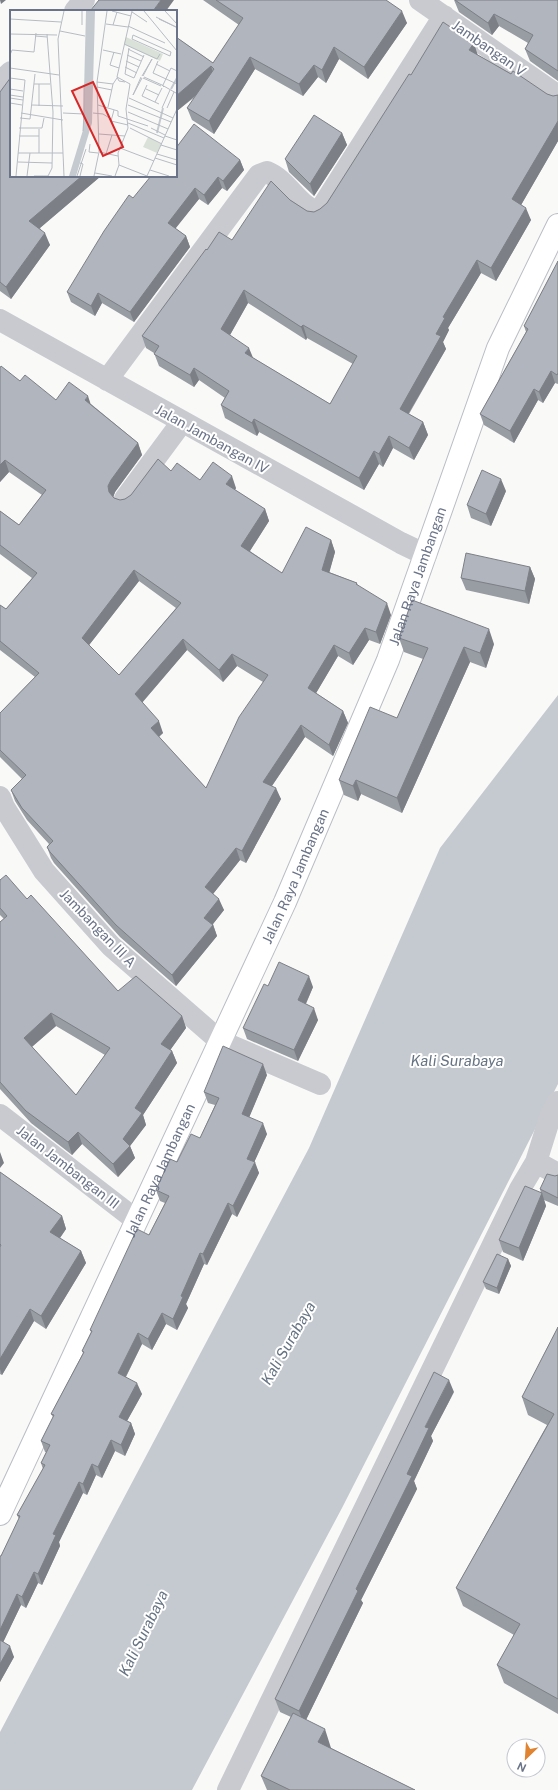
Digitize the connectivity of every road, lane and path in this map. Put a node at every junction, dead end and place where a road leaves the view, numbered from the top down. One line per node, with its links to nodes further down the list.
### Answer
1 (420, 0): 2 (street, Jambangan V)
2 (444, 16): 5 (street, Jambangan V); 8 (street)
3 (10, 73): 4 (street)
4 (0, 82)
5 (558, 96)
6 (558, 225): 11 (main road, Jalan Raya Jambangan)
7 (0, 320): 8 (street, Jalan Jambangan IV)
8 (107, 380): 9 (street, Jalan Jambangan IV)
9 (182, 422): 10 (street); 11 (street, Jalan Jambangan IV)
10 (125, 499)
11 (426, 555): 13 (main road, Jalan Raya Jambangan)
12 (0, 797): 13 (street, Jambangan III A)
13 (220, 1041): 14 (street, Jambangan III A); 19 (main road, Jalan Raya Jambangan)
14 (320, 1084)
15 (558, 1102): 17 (street)
16 (0, 1115): 19 (street, Jalan Jambangan III)
17 (536, 1162): 18 (street); 21 (street)
18 (558, 1174)
19 (136, 1220): 20 (main road, Jalan Raya Jambangan)
20 (0, 1514)
21 (228, 1790)

